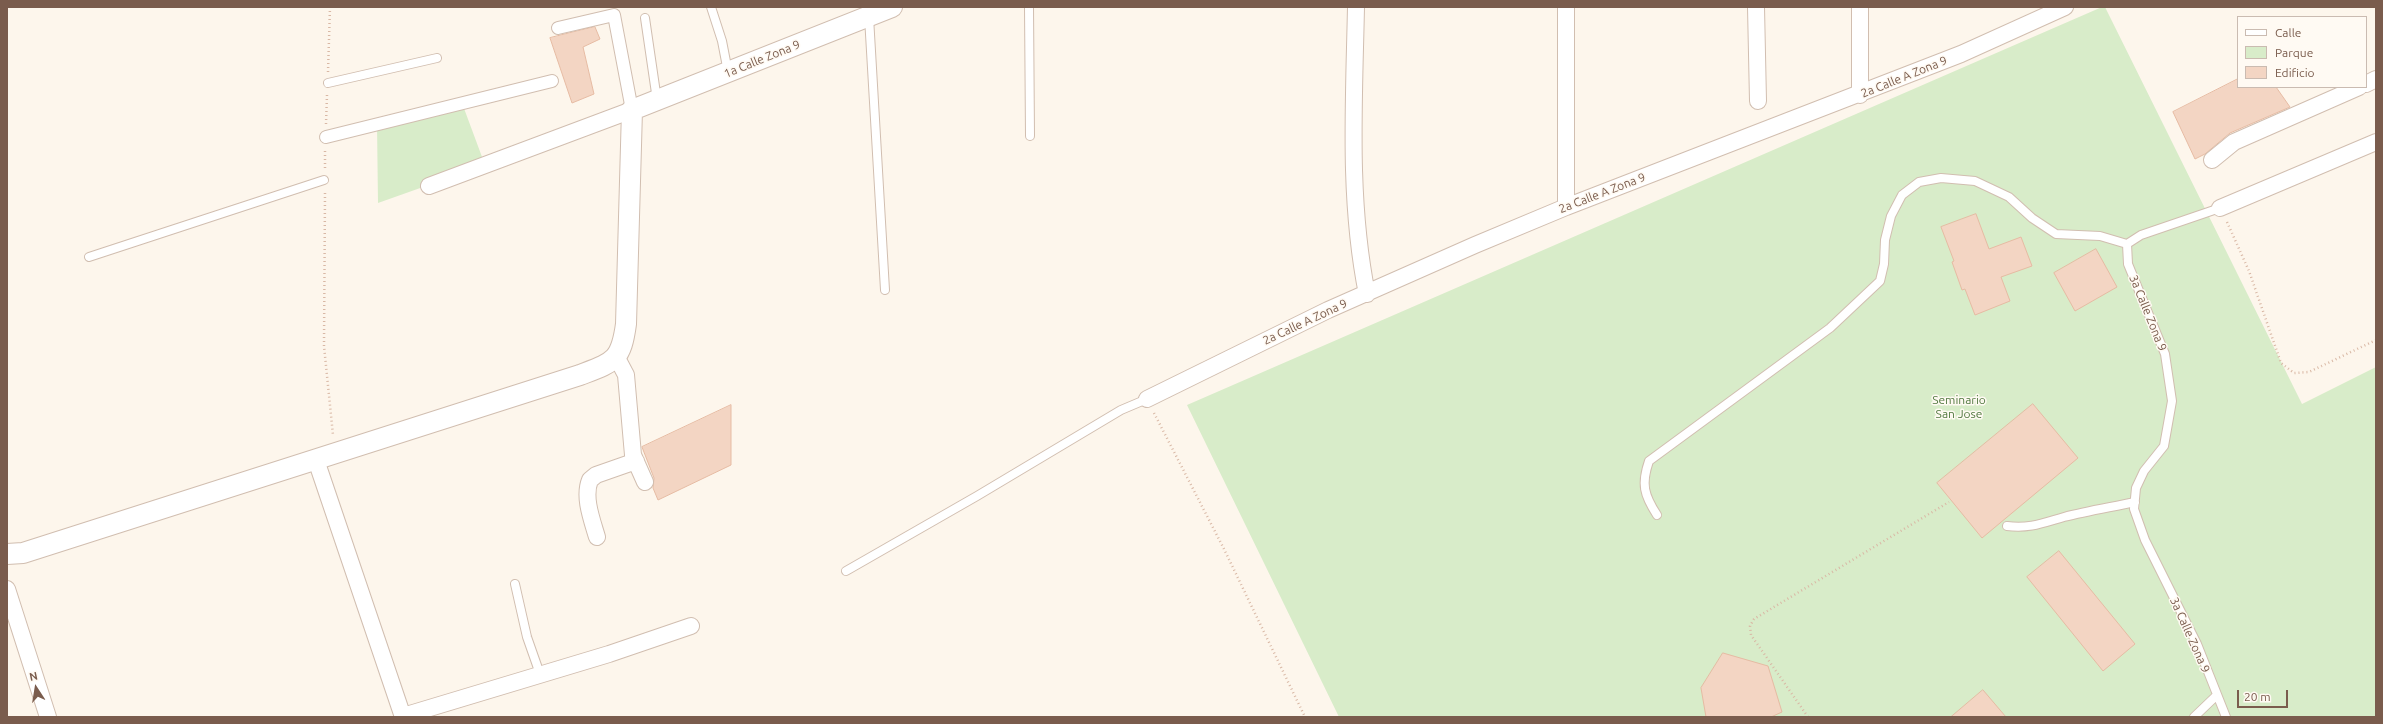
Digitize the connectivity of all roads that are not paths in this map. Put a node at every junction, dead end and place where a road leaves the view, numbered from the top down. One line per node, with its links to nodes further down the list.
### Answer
1 (710, 7): 13 (lane)
2 (892, 7): 9 (street, 1a Calle Zona 9)
3 (1029, 7): 23 (lane)
4 (1356, 7): 34 (street)
5 (1566, 7): 29 (street)
6 (1756, 7): 21 (street)
7 (1860, 7): 19 (street)
8 (2065, 7): 19 (street, 2a Calle A Zona 9)
9 (868, 17): 13 (street, 1a Calle Zona 9); 33 (lane)
10 (645, 18): 20 (lane)
11 (558, 28): 22 (street)
12 (437, 58): 16 (lane)
13 (728, 73): 20 (street, 1a Calle Zona 9)
14 (2376, 79): 17 (street)
15 (552, 81): 24 (street)
16 (328, 83)
17 (2367, 84)
18 (2357, 88): 26 (street)
19 (1860, 95): 29 (street, 2a Calle A Zona 9)
20 (657, 101): 22 (street, 1a Calle Zona 9)
21 (1758, 102)
22 (632, 110): 28 (street); 35 (street)
23 (1030, 136)
24 (326, 137)
25 (2376, 142): 30 (street)
26 (2212, 160)
27 (324, 180): 32 (lane)
28 (429, 186)
29 (1566, 207): 34 (street, 2a Calle A Zona 9)
30 (2220, 208): 31 (lane)
31 (2127, 244): 40 (lane, 3a Calle Zona 9); 41 (lane)
32 (89, 257)
33 (885, 290)
34 (1367, 294): 36 (street, 2a Calle A Zona 9)
35 (616, 358): 37 (street); 38 (street)
36 (1147, 399): 45 (lane)
37 (316, 460): 44 (street); 52 (street)
38 (636, 461): 39 (street); 43 (street)
39 (645, 482)
40 (2135, 502): 42 (lane); 50 (lane, 3a Calle Zona 9)
41 (1657, 515)
42 (2007, 526)
43 (597, 537)
44 (7, 554)
45 (846, 571)
46 (515, 584): 49 (lane)
47 (7, 589): 51 (street)
48 (691, 626): 49 (street)
49 (540, 674): 52 (street)
50 (2216, 696): 53 (lane); 54 (lane, 3a Calle Zona 9)
51 (48, 717)
52 (403, 717)
53 (2194, 717)
54 (2226, 717)

